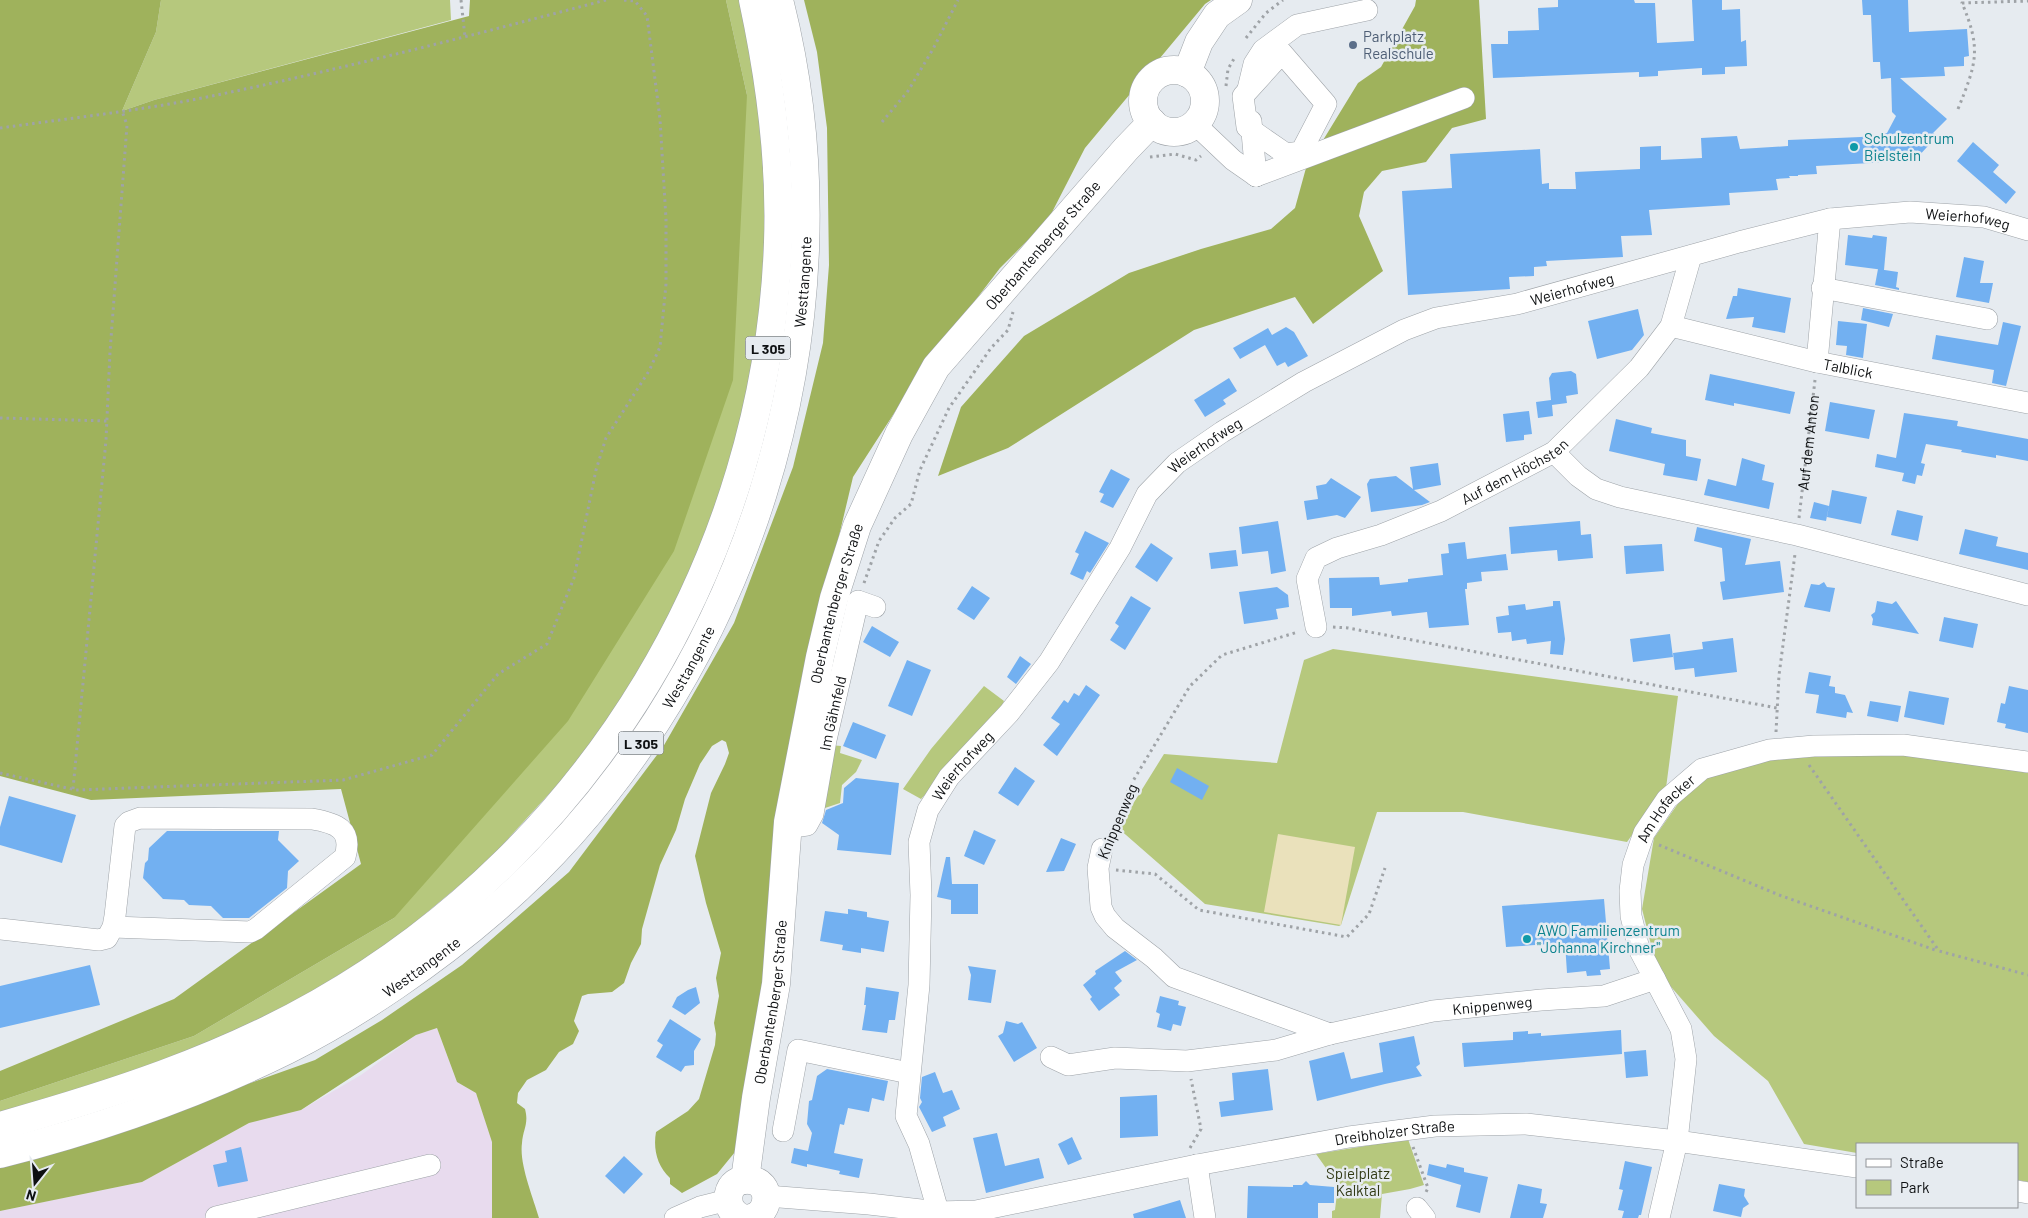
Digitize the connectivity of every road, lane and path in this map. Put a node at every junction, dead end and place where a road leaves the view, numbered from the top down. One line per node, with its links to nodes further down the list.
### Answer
1 (461, 0): 11 (path)
2 (606, 0): 11 (path)
3 (622, 0): 49 (path)
4 (753, 0): 63 (main road, Westtangente / L 305)
5 (779, 0): 68 (main road, Westtangente / L 305)
6 (958, 0): 20 (path)
7 (1238, 0): 14 (main road)
8 (1283, 0): 12 (path)
9 (2028, 0): 18 (path)
10 (1367, 10): 16 (street)
11 (465, 37): 19 (path)
12 (1242, 45)
13 (1237, 53): 15 (path)
14 (1187, 73): 21 (main road); 22 (main road)
15 (1226, 91)
16 (1247, 92): 24 (street); 24 (street)
17 (1464, 98): 27 (street)
18 (1958, 109)
19 (122, 111): 23 (path); 38 (path)
20 (882, 122)
21 (1152, 122): 22 (main road); 50 (main road, Oberbantenberger Straße)
22 (1196, 124): 25 (street)
23 (0, 128)
24 (1252, 130): 27 (street)
25 (1215, 143): 26 (path); 27 (street)
26 (1148, 158)
27 (1256, 176)
28 (1830, 219): 29 (street, Weierhofweg); 30 (street, Weierhofweg); 31 (street)
29 (2028, 230)
30 (1691, 256): 34 (street, Auf dem Höchsten); 62 (street, Weierhofweg)
31 (1822, 288): 33 (street); 35 (street)
32 (1014, 308): 42 (path)
33 (1987, 320)
34 (1670, 326): 35 (street, Talblick); 39 (street, Auf dem Höchsten)
35 (1816, 362): 36 (street, Talblick); 40 (path, Auf dem Anton)
36 (2028, 403)
37 (0, 418): 38 (path)
38 (107, 421): 49 (path)
39 (1554, 452): 40 (street); 43 (street, Auf dem Höchsten)
40 (1797, 535): 41 (street); 44 (path, Auf dem Anton)
41 (2028, 595)
42 (867, 604): 50 (street, Im Gähnfeld)
43 (1316, 627): 44 (path, Knippenweg); 52 (path, Knippenweg)
44 (1777, 708): 46 (path, Auf dem Anton)
45 (1798, 748): 46 (street, Am Hofacker); 47 (street, Am Hofacker); 56 (path)
46 (1774, 750): 51 (street, Am Hofacker)
47 (2028, 762)
48 (0, 773): 49 (path)
49 (73, 789)
50 (788, 822): 72 (main road, Oberbantenberger Straße)
51 (1642, 840): 56 (path); 58 (street, Am Hofacker)
52 (1100, 859): 53 (path); 59 (street, Knippenweg)
53 (1385, 868)
54 (113, 927): 54 (street); 55 (street)
55 (0, 929)
56 (1938, 951): 57 (path)
57 (2028, 975)
58 (1655, 980): 59 (street, Knippenweg); 67 (street, Am Hofacker)
59 (1330, 1034): 61 (street, Knippenweg)
60 (1051, 1057): 61 (street, Knippenweg)
61 (1187, 1061): 65 (path)
62 (909, 1073): 66 (street); 76 (street, Weierhofweg)
63 (0, 1126)
64 (1421, 1128): 67 (street, Dreibholzer Straße); 70 (street, Dreibholzer Straße); 75 (path)
65 (1201, 1129)
66 (783, 1131)
67 (1677, 1141): 71 (street, Dreibholzer Straße); 81 (street, Am Hofacker)
68 (0, 1154)
69 (430, 1165): 77 (street)
70 (1197, 1165): 76 (street, Dreibholzer Straße); 80 (street)
71 (1856, 1167)
72 (745, 1180): 73 (main road); 74 (main road)
73 (767, 1196): 76 (street, Dreibholzer Straße); 79 (main road)
74 (735, 1209): 78 (street)
75 (1421, 1213)
76 (943, 1216)
77 (214, 1218)
78 (675, 1218)
79 (751, 1218)
80 (1205, 1218)
81 (1659, 1218)

